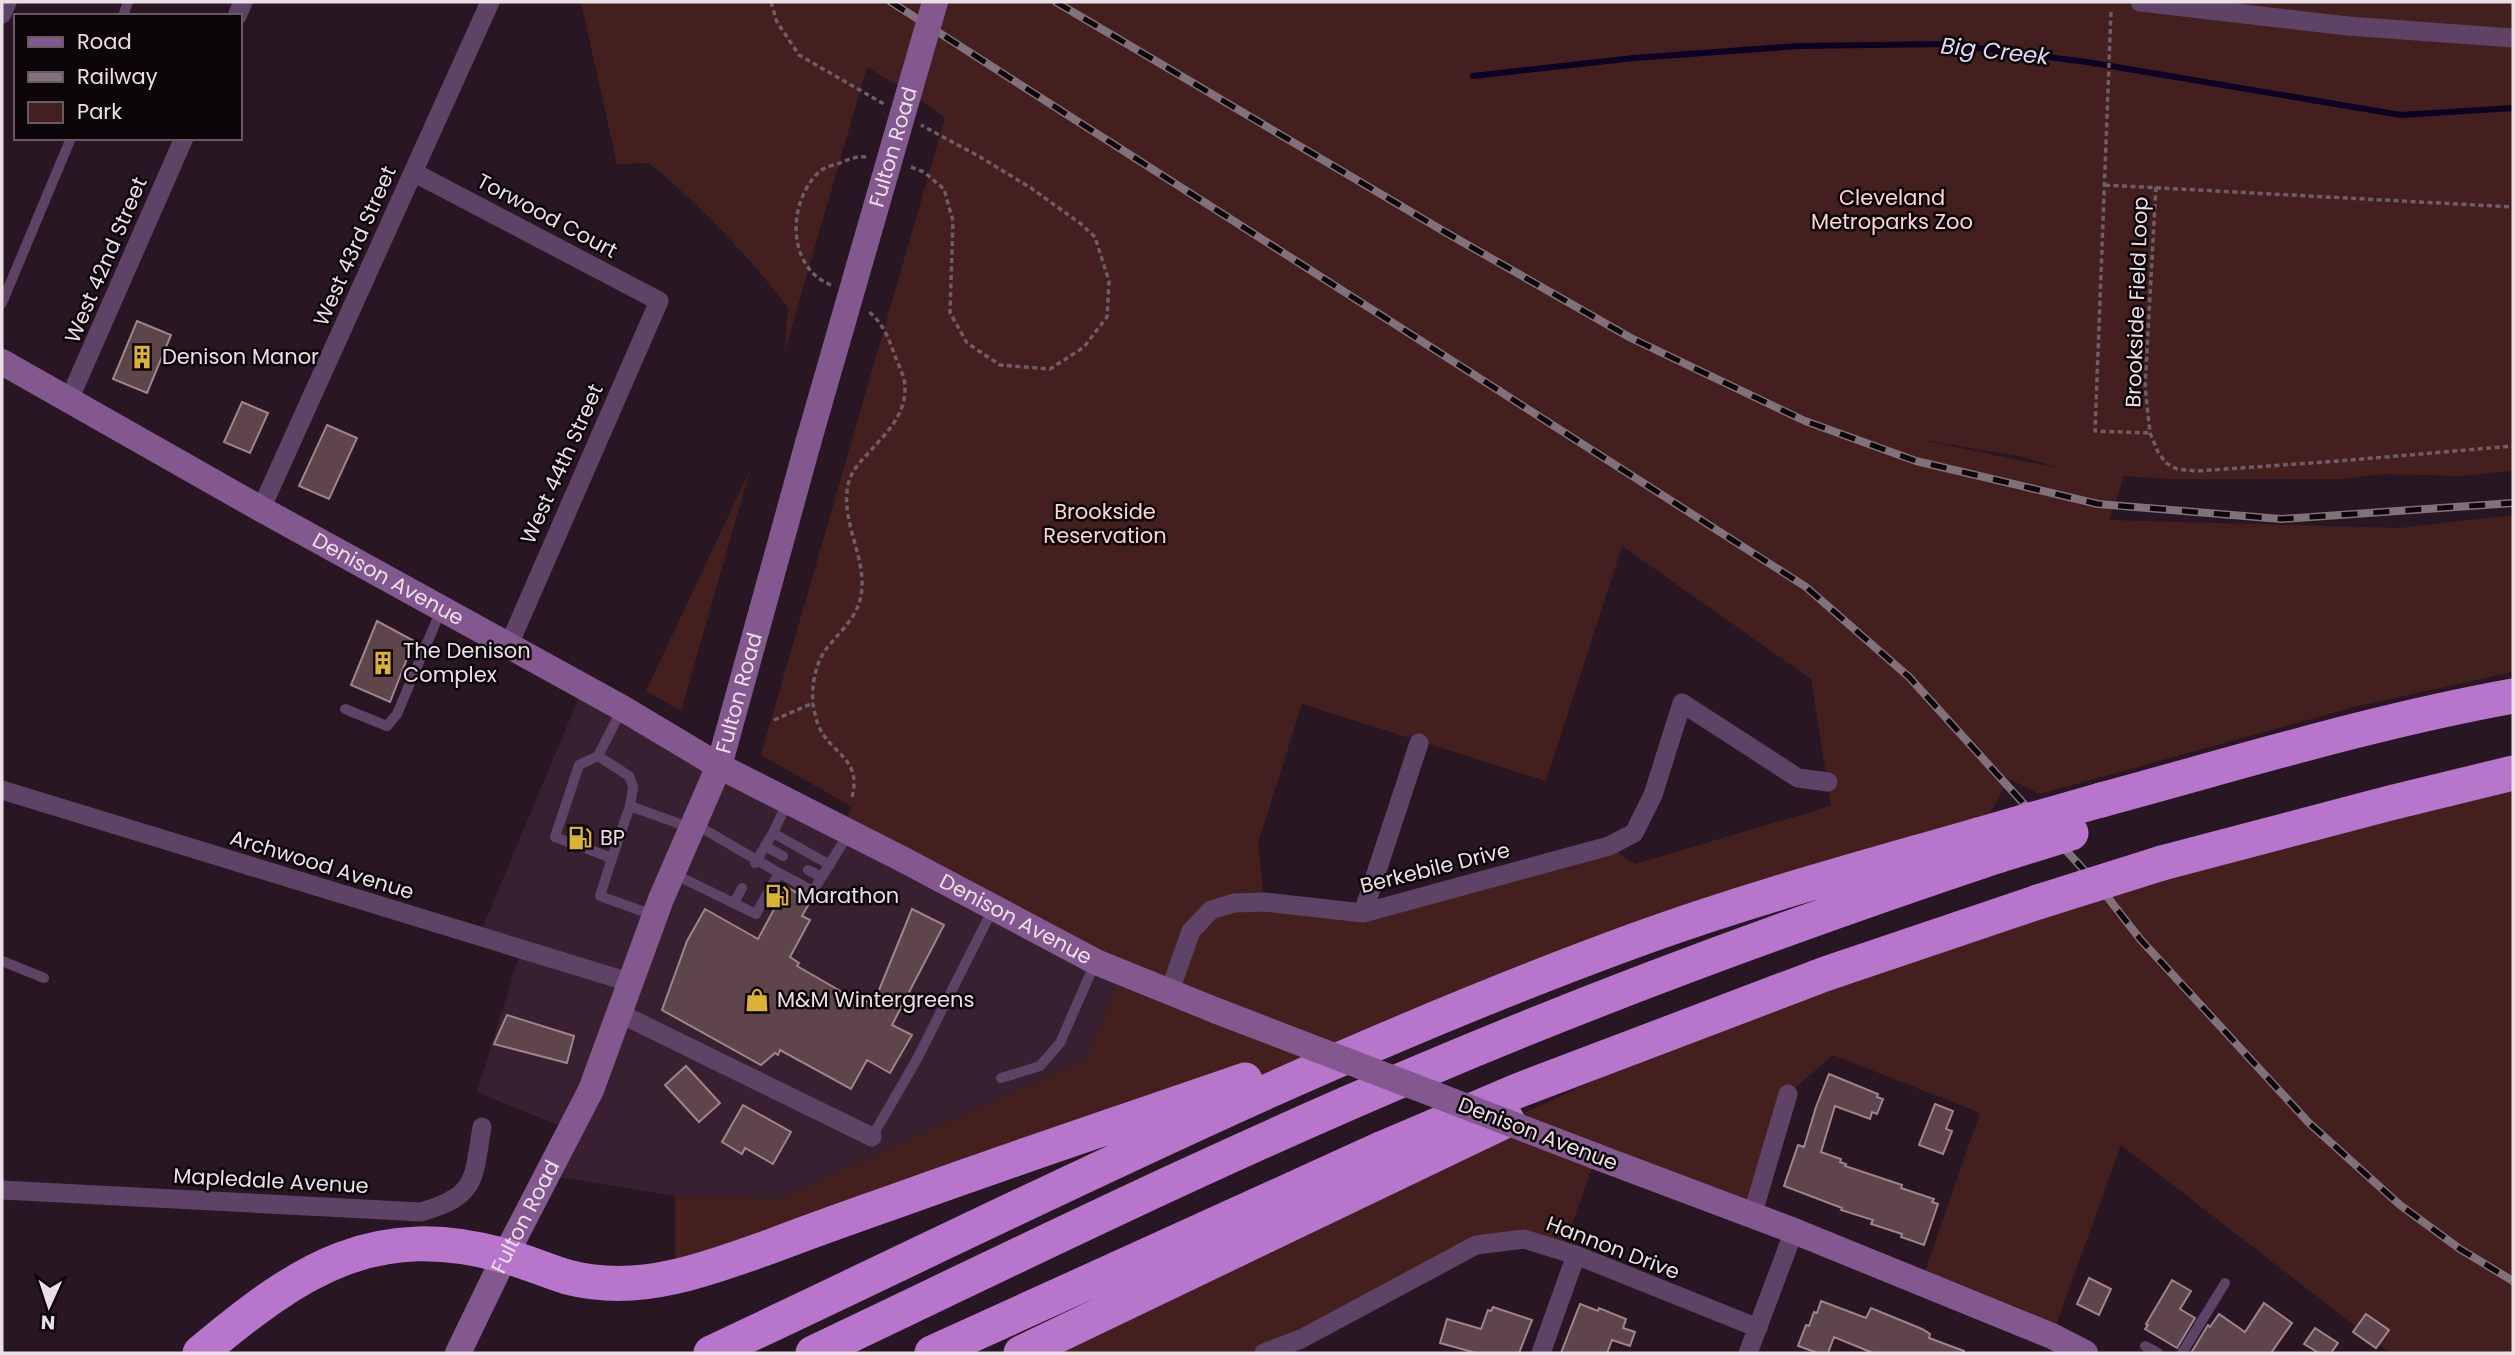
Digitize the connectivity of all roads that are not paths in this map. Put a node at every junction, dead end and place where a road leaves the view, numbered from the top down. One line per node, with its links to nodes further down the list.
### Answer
1 (7, 2): 5 (street)
2 (490, 2): 9 (street, West 43rd Street)
3 (935, 2): 23 (main road, Fulton Road, bridge)
4 (2140, 2): 6 (street)
5 (2, 14)
6 (2513, 38)
7 (70, 140): 11 (lane)
8 (183, 140): 13 (street, West 42nd Street)
9 (413, 172): 10 (street, Torwood Court); 14 (street, West 43rd Street)
10 (659, 301): 16 (street, West 44th Street)
11 (2, 303)
12 (2, 362): 13 (main road, Denison Avenue)
13 (69, 400): 14 (main road, Denison Avenue)
14 (261, 509): 15 (main road, Denison Avenue)
15 (441, 609): 16 (main road, Denison Avenue); 19 (lane)
16 (508, 647): 18 (main road, Denison Avenue)
17 (2513, 696): 29 (highway)
18 (622, 708): 22 (lane); 23 (main road, Denison Avenue)
19 (345, 709)
20 (2513, 713): 29 (highway)
21 (1419, 743): 46 (street)
22 (598, 756): 28 (lane); 36 (lane)
23 (719, 766): 27 (main road, Denison Avenue); 30 (main road, Fulton Road)
24 (2513, 773): 50 (highway, bridge)
25 (1828, 782): 46 (street, Berkebile Drive)
26 (2, 790): 52 (street, Archwood Avenue)
27 (788, 801): 31 (main road, Denison Avenue); 32 (lane)
28 (630, 806): 30 (lane); 36 (lane)
29 (2108, 810): 33 (highway, bridge)
30 (693, 826): 37 (lane); 40 (main road, Fulton Road)
31 (850, 832): 38 (lane); 45 (main road, Denison Avenue)
32 (773, 833): 34 (lane); 38 (lane)
33 (1988, 845): 55 (highway); 74 (highway)
34 (765, 846): 35 (lane); 37 (lane)
35 (783, 856)
36 (612, 858): 47 (lane)
37 (757, 861): 41 (lane)
38 (830, 866): 42 (lane)
39 (808, 870): 42 (lane)
40 (672, 873): 44 (lane); 47 (main road, Fulton Road)
41 (779, 873): 42 (lane); 44 (lane)
42 (822, 877)
43 (742, 888): 44 (lane)
44 (734, 903)
45 (993, 908): 49 (main road, Denison Avenue); 59 (lane)
46 (1363, 913): 53 (street, Berkebile Drive)
47 (655, 915): 52 (main road, Fulton Road)
48 (2, 961): 51 (lane)
49 (1096, 962): 53 (main road, Denison Avenue); 56 (lane)
50 (1825, 974): 70 (highway); 75 (highway)
51 (44, 978)
52 (629, 982): 54 (main road, Fulton Road)
53 (1169, 993): 61 (main road, Denison Avenue, bridge)
54 (619, 1013): 59 (street); 64 (main road, Fulton Road)
55 (1419, 1025): 64 (highway); 73 (highway)
56 (1001, 1078)
57 (1788, 1094): 61 (street)
58 (482, 1126): 60 (street, Mapledale Avenue)
59 (872, 1137)
60 (2, 1190)
61 (1752, 1216): 62 (main road, Denison Avenue)
62 (1794, 1231): 66 (street); 67 (main road, Denison Avenue)
63 (1576, 1255): 66 (street, Hannon Drive); 68 (street, Hannon Drive); 77 (street)
64 (505, 1256): 71 (highway); 72 (main road, Fulton Road)
65 (2225, 1283): 81 (lane)
66 (1758, 1328): 78 (street)
67 (2048, 1345): 79 (main road, Denison Avenue)
68 (1299, 1346): 76 (street, Hannon Drive)
69 (2145, 1346): 80 (lane)
70 (1033, 1348)
71 (200, 1353)
72 (458, 1353)
73 (711, 1353)
74 (813, 1353)
75 (932, 1353)
76 (1264, 1353)
77 (1541, 1353)
78 (1748, 1353)
79 (2085, 1353)
80 (2158, 1353)
81 (2182, 1353)

